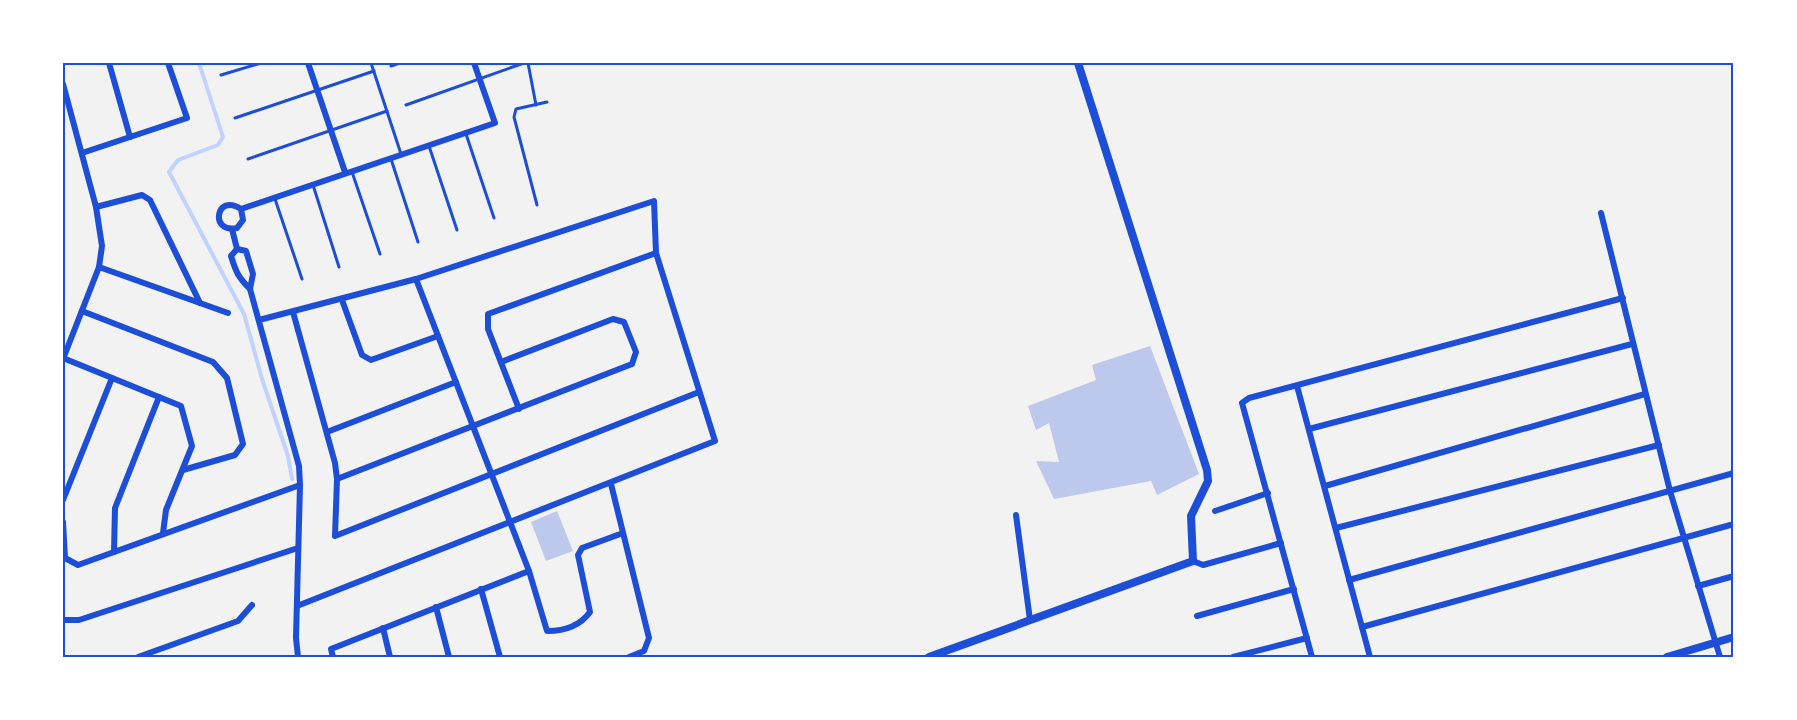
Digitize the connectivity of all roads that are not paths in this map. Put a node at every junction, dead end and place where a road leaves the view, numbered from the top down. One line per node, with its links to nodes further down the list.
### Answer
1 (109, 63): 23 (street)
2 (168, 63): 23 (street)
3 (261, 63): 12 (lane)
4 (308, 63): 15 (street)
5 (371, 63): 11 (lane)
6 (400, 63): 10 (lane)
7 (474, 63): 13 (street)
8 (526, 63): 13 (lane); 18 (lane)
9 (1078, 63): 92 (street)
10 (392, 66)
11 (374, 71): 15 (lane); 19 (lane)
12 (221, 75)
13 (480, 79): 17 (lane); 22 (street)
14 (63, 84): 25 (street)
15 (317, 90): 20 (lane); 21 (street)
16 (547, 102): 18 (lane)
17 (406, 105)
18 (536, 105): 32 (lane)
19 (387, 111): 21 (lane); 26 (lane)
20 (235, 118)
21 (330, 130): 28 (lane); 29 (street)
22 (465, 133): 24 (street); 36 (lane)
23 (130, 137): 25 (street)
24 (428, 145): 26 (street); 38 (lane)
25 (82, 153): 33 (street)
26 (402, 154): 27 (street)
27 (390, 157): 29 (street); 39 (lane)
28 (248, 159)
29 (348, 171): 30 (street); 42 (lane)
30 (313, 183): 31 (street); 44 (lane)
31 (274, 198): 34 (street); 45 (lane)
32 (537, 205)
33 (96, 207): 43 (street); 50 (street)
34 (241, 209): 37 (street); 37 (street)
35 (1601, 213): 48 (street)
36 (494, 218)
37 (232, 229): 40 (street)
38 (457, 230)
39 (418, 242)
40 (237, 249): 47 (street); 47 (street)
41 (656, 253): 46 (street); 58 (street); 62 (street)
42 (380, 254)
43 (99, 267): 50 (street); 51 (street)
44 (339, 267)
45 (302, 279)
46 (416, 279): 49 (street); 55 (street)
47 (250, 289): 54 (street)
48 (1623, 298): 56 (street); 61 (street)
49 (342, 300): 52 (street); 55 (street)
50 (200, 303): 53 (street)
51 (82, 311): 57 (street); 70 (street)
52 (293, 312): 54 (street); 68 (street)
53 (228, 313)
54 (259, 320): 75 (street)
55 (438, 336): 60 (street)
56 (1632, 344): 63 (street); 67 (street)
57 (63, 359): 59 (street)
58 (501, 362): 65 (street); 65 (street)
59 (112, 378): 64 (street); 79 (street)
60 (456, 382): 66 (street); 68 (street)
61 (1297, 386): 67 (street); 78 (street)
62 (699, 392): 72 (street); 74 (street)
63 (1645, 394): 69 (street); 76 (street)
64 (159, 397): 70 (street); 91 (street)
65 (519, 409): 66 (street)
66 (473, 427): 72 (street); 73 (street)
67 (1309, 429): 76 (street)
68 (327, 432): 73 (street)
69 (1659, 445): 77 (street); 85 (street)
70 (183, 470): 86 (street)
71 (1734, 473): 77 (street)
72 (492, 475): 73 (street); 83 (street)
73 (337, 479)
74 (611, 484): 83 (street); 87 (street)
75 (300, 485): 86 (street); 90 (street)
76 (1325, 486): 85 (street)
77 (1670, 491): 88 (street); 95 (street)
78 (1268, 493): 80 (street); 89 (street)
79 (63, 500)
80 (1215, 511)
81 (1016, 515): 103 (street)
82 (63, 522): 91 (street)
83 (510, 523): 93 (street); 100 (street)
84 (1734, 524): 88 (street)
85 (1336, 528): 95 (street)
86 (163, 533): 91 (street)
87 (623, 533): 93 (street); 116 (street)
88 (1684, 538): 96 (street); 105 (street)
89 (1281, 543): 92 (street); 98 (street)
90 (298, 548): 100 (street); 104 (street)
91 (114, 552)
92 (1193, 561): 103 (street)
93 (529, 570): 97 (street)
94 (1734, 576): 96 (street)
95 (1349, 580): 105 (street)
96 (1698, 586): 109 (street)
97 (481, 589): 101 (street); 115 (street)
98 (1294, 589): 102 (street); 108 (street)
99 (252, 605): 110 (street)
100 (297, 606): 111 (street)
101 (436, 607): 106 (street); 114 (street)
102 (1197, 616)
103 (1030, 620): 117 (street)
104 (63, 621)
105 (1362, 627): 120 (street)
106 (383, 628): 112 (street); 113 (street)
107 (1734, 637): 109 (street)
108 (1307, 638): 118 (street); 119 (street)
109 (1715, 642): 121 (street); 122 (street)
110 (138, 657)
111 (298, 657)
112 (333, 657)
113 (390, 657)
114 (449, 657)
115 (500, 657)
116 (629, 657)
117 (929, 657)
118 (1233, 657)
119 (1312, 657)
120 (1370, 657)
121 (1667, 657)
122 (1720, 657)

